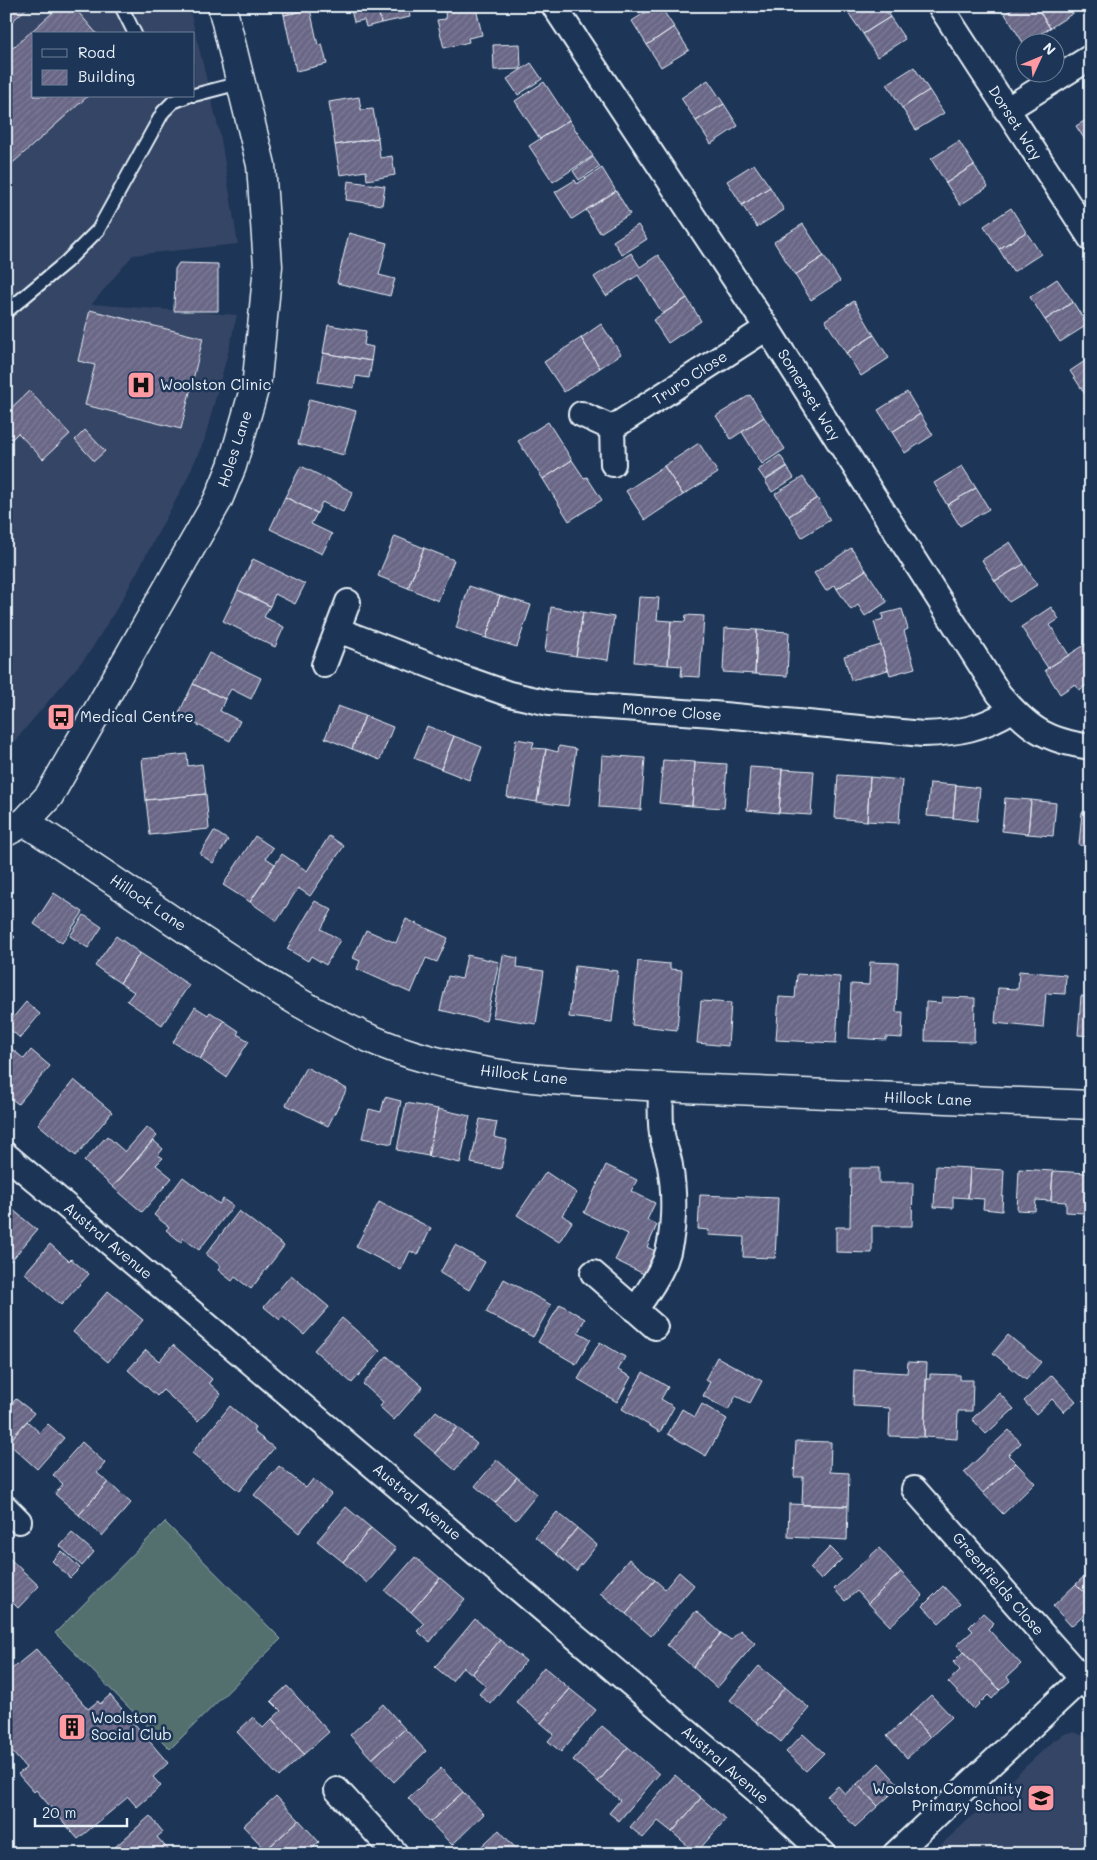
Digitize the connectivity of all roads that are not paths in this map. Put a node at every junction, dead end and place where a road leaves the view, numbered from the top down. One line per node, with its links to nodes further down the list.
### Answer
1 (121, 6): 5 (lane)
2 (222, 6): 7 (street, Holes Lane)
3 (554, 6): 13 (street, Somerset Way)
4 (940, 6): 10 (street, Dorset Way)
5 (134, 32)
6 (1091, 58): 10 (street)
7 (240, 83): 8 (lane); 22 (street, Holes Lane)
8 (195, 95)
9 (171, 99): 12 (lane)
10 (1006, 110): 11 (street, Dorset Way)
11 (1091, 239)
12 (6, 312)
13 (767, 328): 15 (street, Truro Close); 20 (street, Somerset Way)
14 (581, 414): 15 (street)
15 (612, 428): 16 (street)
16 (613, 464)
17 (348, 602): 18 (street)
18 (338, 630): 19 (street); 20 (street, Monroe Close)
19 (324, 665)
20 (1012, 710): 21 (street, Somerset Way)
21 (1091, 747)
22 (15, 827): 23 (street, Hillock Lane)
23 (661, 1086): 24 (street, Hillock Lane); 27 (street)
24 (1091, 1105)
25 (6, 1155): 33 (street, Austral Avenue)
26 (593, 1273): 27 (street)
27 (635, 1310): 28 (street)
28 (655, 1327)
29 (914, 1489): 30 (street, Greenfields Close)
30 (1088, 1679): 34 (street)
31 (336, 1790): 32 (street)
32 (396, 1854)
33 (824, 1854)
34 (895, 1854)

